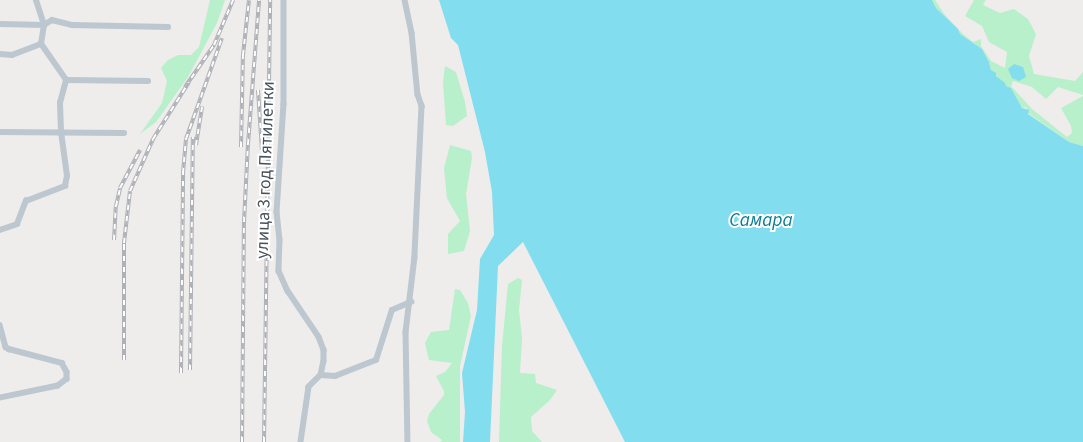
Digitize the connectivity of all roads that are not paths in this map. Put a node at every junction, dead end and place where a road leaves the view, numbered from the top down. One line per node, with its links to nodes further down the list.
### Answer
1 (36, 0): 5 (street)
2 (284, 0): 17 (street, улица 3 год Пятилетки)
3 (405, 0): 15 (street)
4 (0, 24): 5 (street)
5 (44, 26): 6 (street); 7 (street)
6 (168, 27)
7 (41, 44): 8 (street); 9 (street)
8 (0, 54)
9 (66, 80): 10 (street); 12 (street)
10 (148, 81)
11 (0, 132): 12 (street)
12 (61, 132): 13 (street); 14 (street)
13 (124, 133)
14 (0, 230)
15 (411, 302): 17 (street); 20 (street)
16 (0, 325): 18 (street)
17 (321, 375): 19 (street, улица 3 год Пятилетки)
18 (0, 398)
19 (301, 442)
20 (408, 442)

